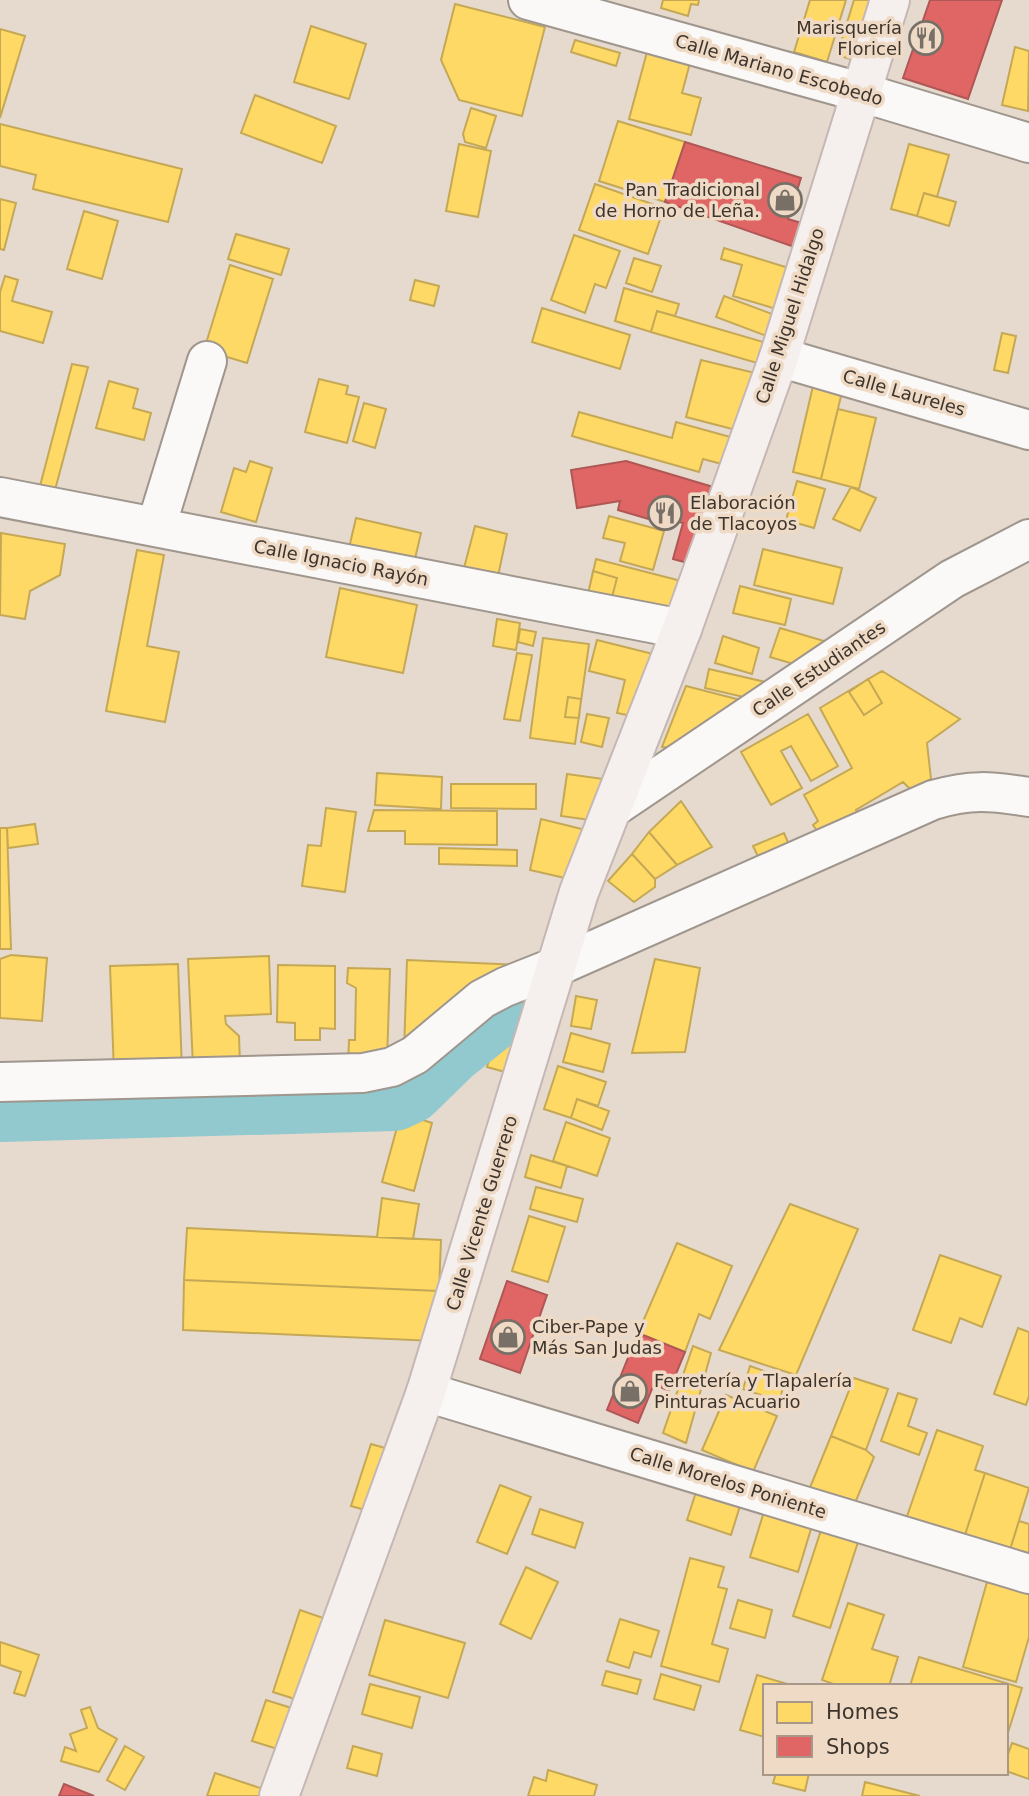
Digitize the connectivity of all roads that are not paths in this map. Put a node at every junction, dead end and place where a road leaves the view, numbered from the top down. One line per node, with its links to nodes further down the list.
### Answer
1 (527, 0): 3 (street, Calle Mariano Escobedo)
2 (890, 0): 3 (main road, Calle Miguel Hidalgo)
3 (860, 92): 4 (street, Calle Mariano Escobedo); 5 (main road, Calle Miguel Hidalgo)
4 (1029, 143)
5 (779, 357): 7 (street, Calle Laureles); 11 (main road, Calle Miguel Hidalgo)
6 (207, 361): 9 (street)
7 (1029, 430)
8 (0, 497): 9 (street, Calle Ignacio Rayón)
9 (156, 527): 11 (street, Calle Ignacio Rayón)
10 (1029, 539): 13 (street, Calle Estudiantes)
11 (682, 629): 13 (main road, Calle Vicente Guerrero)
12 (1029, 797): 14 (street)
13 (614, 807): 14 (main road, Calle Vicente Guerrero)
14 (558, 966): 15 (street); 16 (main road, Calle Vicente Guerrero)
15 (0, 1082)
16 (426, 1392): 17 (street, Calle Morelos Poniente); 18 (main road, Calle Vicente Guerrero)
17 (1029, 1574)
18 (279, 1796)

